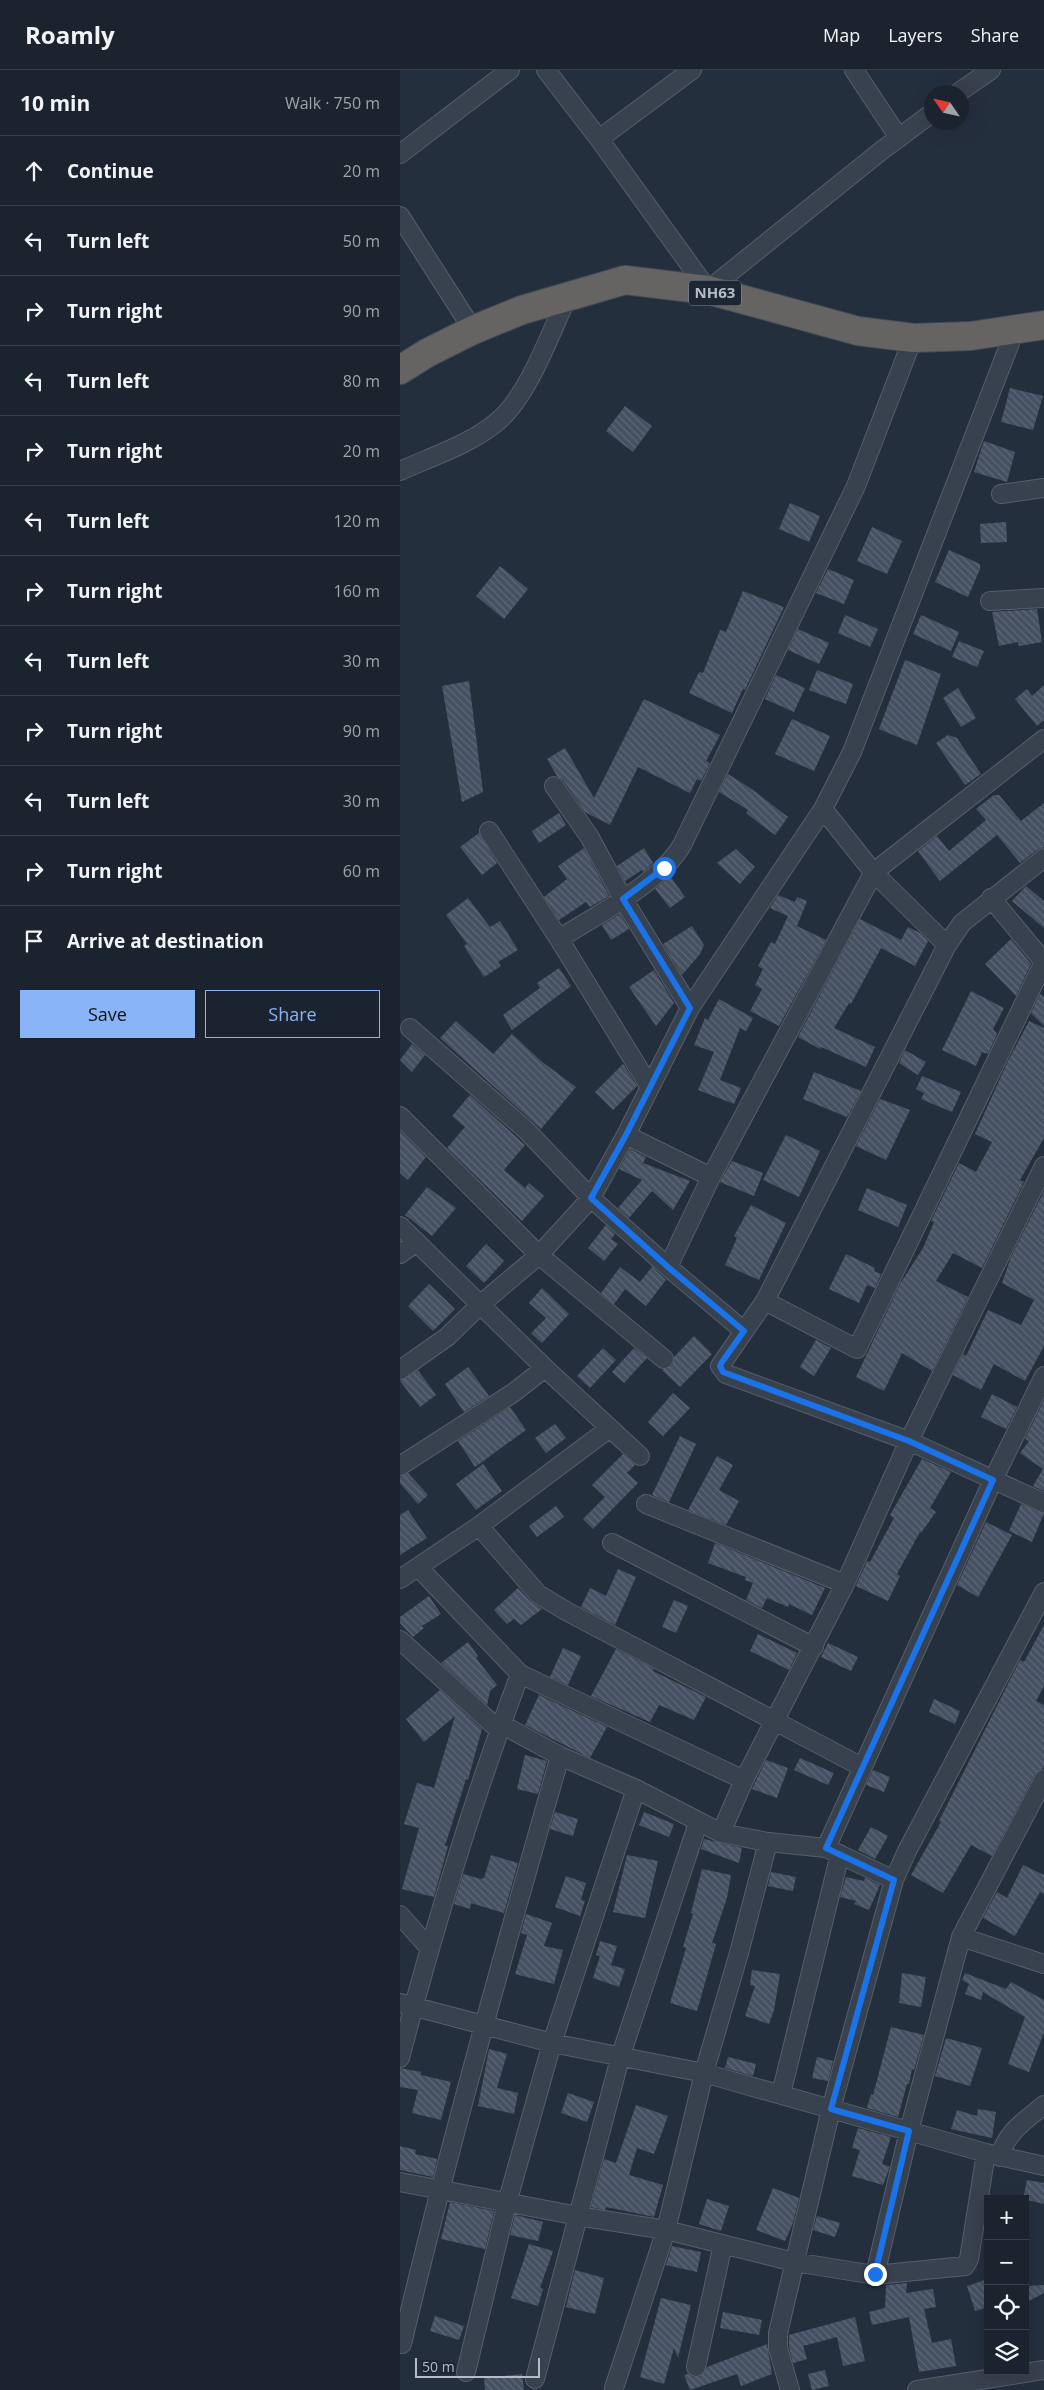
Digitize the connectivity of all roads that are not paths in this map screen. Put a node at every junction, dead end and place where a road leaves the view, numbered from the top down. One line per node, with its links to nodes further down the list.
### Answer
1 (510, 70): 10 (street)
2 (692, 70): 9 (street)
3 (854, 70): 8 (street)
4 (990, 70): 6 (street)
5 (549, 71): 9 (street)
6 (965, 82)
7 (924, 119): 8 (street)
8 (899, 138): 12 (street)
9 (599, 139): 12 (street)
10 (400, 154)
11 (400, 216): 15 (street)
12 (708, 290): 13 (highway, NH63); 17 (highway, NH63)
13 (568, 296): 15 (highway, NH63); 19 (street)
14 (1044, 325): 16 (highway, NH63)
15 (473, 330): 18 (highway, NH63)
16 (1015, 330): 17 (highway, NH63); 26 (street)
17 (913, 338): 31 (street)
18 (400, 370)
19 (400, 471)
20 (1044, 488): 21 (street)
21 (1001, 494)
22 (1044, 598): 23 (street)
23 (990, 601)
24 (1044, 739): 29 (street)
25 (554, 786): 31 (street)
26 (823, 809): 29 (street); 34 (street)
27 (489, 831): 32 (street)
28 (1044, 858): 30 (street)
29 (874, 873): 33 (street); 40 (street)
30 (991, 898): 33 (street); 47 (street)
31 (623, 899): 32 (street); 34 (street)
32 (559, 939): 36 (street)
33 (947, 945): 47 (street)
34 (690, 1008): 36 (street)
35 (410, 1028): 41 (street)
36 (650, 1087): 38 (street)
37 (400, 1116): 45 (street)
38 (626, 1135): 40 (street); 41 (street)
39 (1044, 1166): 55 (street)
40 (712, 1177): 46 (street)
41 (591, 1198): 45 (street); 46 (street)
42 (400, 1226): 43 (street)
43 (417, 1242): 44 (street); 48 (street)
44 (400, 1254)
45 (539, 1255): 48 (street); 50 (street)
46 (668, 1267): 49 (street)
47 (764, 1301): 49 (street)
48 (481, 1304): 51 (street); 52 (street)
49 (744, 1331): 55 (street)
50 (664, 1359)
51 (545, 1368): 54 (street); 57 (street)
52 (400, 1370)
53 (1044, 1376): 58 (street)
54 (610, 1428): 56 (street); 61 (street)
55 (909, 1441): 58 (street); 65 (street)
56 (640, 1456)
57 (400, 1466)
58 (993, 1480): 59 (street); 73 (street)
59 (1044, 1503)
60 (646, 1504): 65 (street)
61 (479, 1526): 63 (street); 70 (street)
62 (612, 1543): 68 (street)
63 (418, 1567): 64 (street); 69 (street)
64 (400, 1579)
65 (845, 1584): 68 (street)
66 (1044, 1592): 81 (street)
67 (400, 1640): 71 (street)
68 (814, 1646): 70 (street)
69 (520, 1674): 71 (street); 75 (street)
70 (775, 1721): 73 (street); 75 (street)
71 (500, 1727): 72 (street); 84 (street)
72 (560, 1756): 76 (street); 87 (street)
73 (862, 1767): 80 (street)
74 (1044, 1779): 83 (street)
75 (744, 1780): 78 (street)
76 (636, 1790): 77 (street); 88 (street)
77 (698, 1823): 78 (street); 90 (street)
78 (721, 1833): 79 (street)
79 (768, 1842): 80 (street); 91 (street)
80 (833, 1851): 81 (street); 92 (street)
81 (894, 1880): 94 (street)
82 (400, 1915): 84 (street)
83 (961, 1938): 85 (street); 95 (street)
84 (430, 1948): 86 (street)
85 (1044, 1964)
86 (407, 2004): 87 (street); 89 (street)
87 (483, 2024): 88 (street); 99 (street)
88 (552, 2043): 90 (street); 100 (street)
89 (400, 2058)
90 (620, 2058): 91 (street); 101 (street)
91 (704, 2073): 92 (street); 102 (street)
92 (781, 2094): 94 (street)
93 (1044, 2105): 96 (street)
94 (831, 2109): 95 (street); 104 (street)
95 (909, 2131): 96 (street); 105 (street)
96 (993, 2155): 97 (street); 105 (street)
97 (1044, 2166)
98 (400, 2182): 99 (street)
99 (440, 2188): 100 (street); 106 (street)
100 (507, 2203): 101 (street); 109 (street)
101 (578, 2216): 102 (street); 110 (street)
102 (666, 2230): 103 (street); 111 (street)
103 (723, 2244): 104 (street); 107 (street)
104 (794, 2262): 105 (street); 112 (street)
105 (875, 2274)
106 (402, 2344)
107 (696, 2367)
108 (1044, 2370): 113 (street)
109 (466, 2372)
110 (534, 2379)
111 (614, 2388)
112 (790, 2390)
113 (917, 2390)

